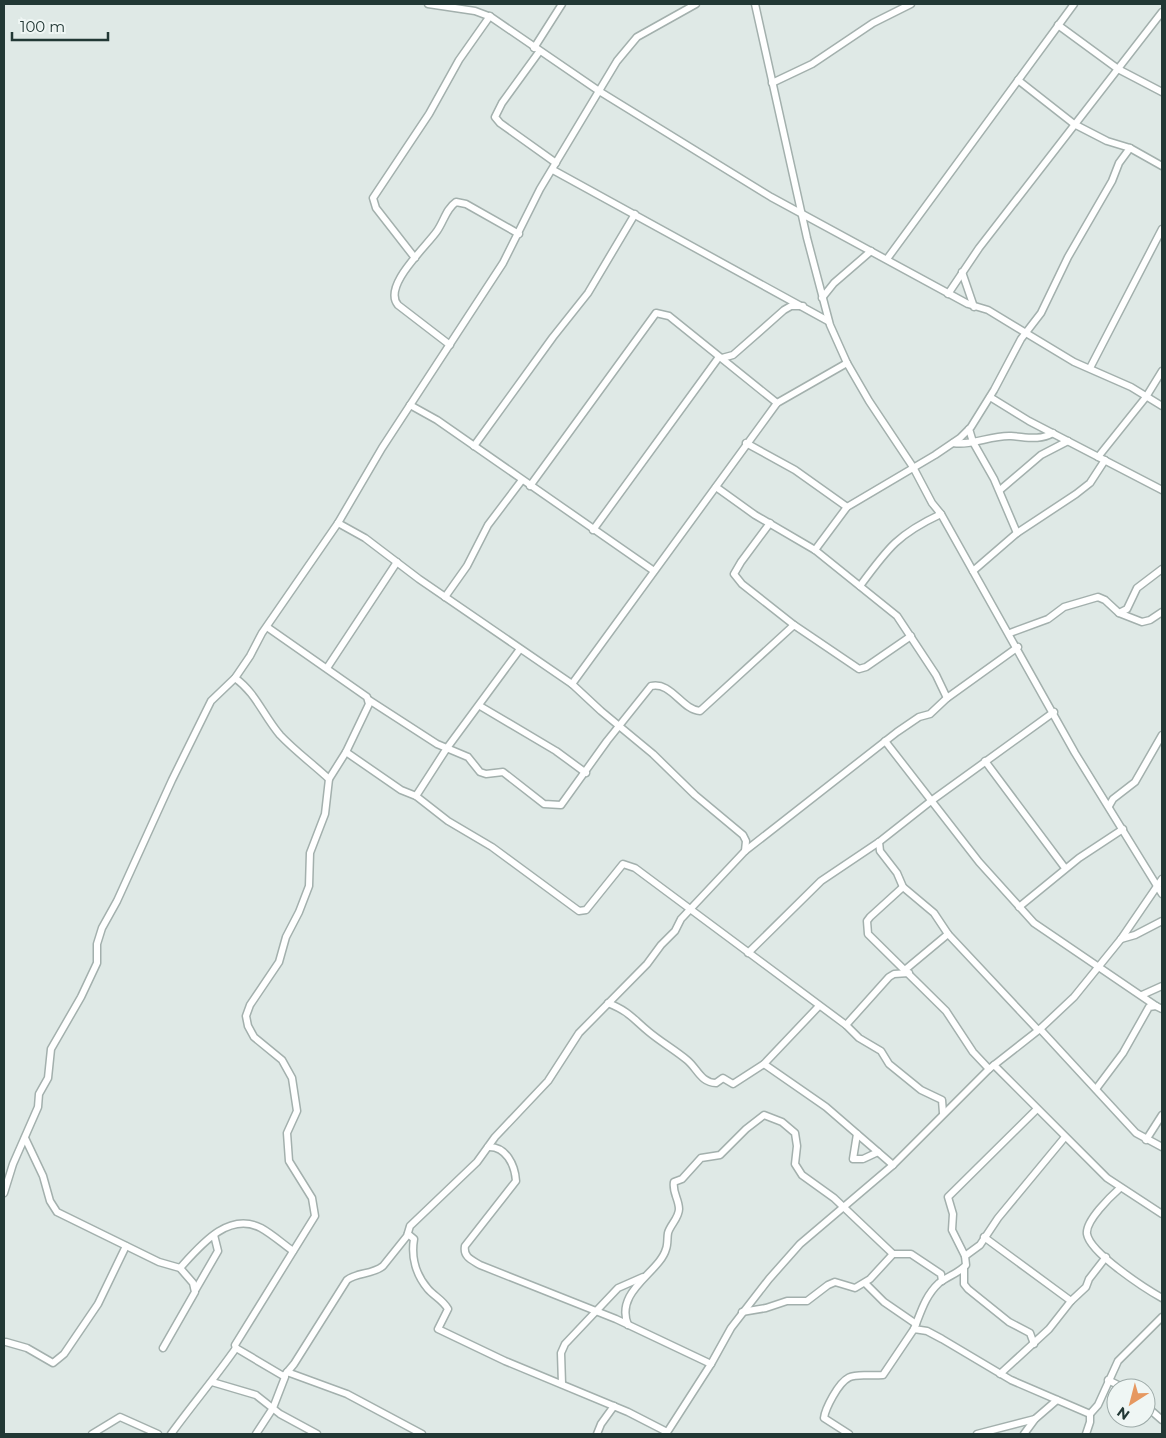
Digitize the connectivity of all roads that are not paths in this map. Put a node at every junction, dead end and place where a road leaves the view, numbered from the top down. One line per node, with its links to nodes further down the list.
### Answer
1 (428, 4): 8 (street)
2 (562, 4): 10 (street)
3 (696, 4): 14 (street)
4 (755, 4): 13 (street)
5 (911, 4): 13 (street)
6 (1074, 4): 9 (street)
7 (1162, 13): 11 (street)
8 (490, 16): 10 (street); 26 (street)
9 (1058, 25): 11 (street); 12 (street)
10 (536, 50): 14 (street); 18 (street)
11 (1118, 69): 15 (street); 16 (street)
12 (1018, 80): 16 (street); 27 (street)
13 (772, 83): 22 (street)
14 (599, 91): 18 (street); 22 (street)
15 (1162, 92)
16 (1074, 124): 17 (street); 28 (street)
17 (1130, 148): 19 (street); 34 (street)
18 (556, 163): 20 (street)
19 (1162, 166)
20 (553, 170): 21 (street); 24 (street)
21 (635, 214): 31 (street); 51 (street)
22 (802, 215): 25 (street); 30 (street)
23 (1162, 229): 38 (street)
24 (519, 234): 26 (street); 35 (street)
25 (871, 251): 27 (street); 30 (street)
26 (415, 258): 35 (street)
27 (886, 259): 29 (street)
28 (962, 272): 29 (street); 32 (street)
29 (948, 294): 32 (street)
30 (822, 298): 33 (street)
31 (804, 306): 33 (street); 36 (street)
32 (974, 307): 34 (street)
33 (828, 321): 37 (street)
34 (1028, 332): 38 (street); 40 (street)
35 (450, 345): 43 (street)
36 (721, 358): 42 (street); 56 (street); 64 (street)
37 (848, 364): 42 (street); 54 (street)
38 (1090, 368): 41 (street)
39 (1162, 371): 41 (street)
40 (990, 397): 45 (street); 46 (street)
41 (1146, 397): 44 (street); 52 (street)
42 (777, 403): 49 (street)
43 (410, 405): 51 (street); 62 (street)
44 (1162, 406)
45 (968, 429): 48 (street); 50 (street)
46 (1053, 433): 47 (street); 48 (street)
47 (1068, 441): 52 (street); 58 (street)
48 (973, 442): 50 (street); 58 (street)
49 (746, 443): 57 (street); 60 (street)
50 (953, 443): 54 (street)
51 (474, 446): 55 (street)
52 (1098, 457): 53 (street)
53 (1105, 460): 59 (street); 65 (street)
54 (914, 468): 60 (street); 61 (street)
55 (522, 480): 56 (street); 72 (street)
56 (530, 486): 64 (street)
57 (716, 487): 63 (street); 69 (street)
58 (1000, 490): 65 (street)
59 (1162, 490)
60 (847, 507): 66 (street)
61 (942, 514): 70 (street); 71 (street)
62 (338, 523): 67 (street); 76 (street)
63 (770, 523): 66 (street); 75 (street)
64 (593, 530): 69 (street)
65 (1018, 533): 70 (street)
66 (815, 550): 71 (street)
67 (397, 562): 72 (street); 81 (street)
68 (1162, 568): 74 (street)
69 (654, 570): 83 (street)
70 (972, 571): 77 (street)
71 (860, 586): 78 (street)
72 (445, 597): 80 (street)
73 (1162, 612): 74 (street)
74 (1120, 614): 77 (street)
75 (794, 625): 78 (street); 88 (street)
76 (267, 627): 81 (street); 82 (street)
77 (1010, 634): 79 (street)
78 (911, 636): 84 (street)
79 (1018, 646): 84 (street); 87 (street)
80 (520, 650): 83 (street); 86 (street)
81 (327, 668): 85 (street)
82 (235, 678): 95 (street); 132 (street)
83 (572, 684): 88 (street)
84 (946, 698): 90 (street)
85 (369, 700): 91 (street); 92 (street)
86 (480, 706): 91 (street); 94 (street)
87 (1054, 712): 93 (street); 98 (street)
88 (618, 726): 94 (street); 101 (street)
89 (1162, 736): 98 (street)
90 (884, 741): 97 (street); 101 (street)
91 (447, 748): 94 (street); 96 (street)
92 (346, 752): 95 (street); 96 (street)
93 (985, 761): 97 (street); 102 (street)
94 (586, 773)
95 (329, 780): 146 (street)
96 (416, 796): 108 (street)
97 (931, 800): 100 (street); 107 (street)
98 (1109, 806): 99 (street)
99 (1123, 829): 102 (street); 105 (street)
100 (879, 842): 104 (street); 112 (street)
101 (745, 851): 108 (street)
102 (1065, 868): 107 (street)
103 (1162, 879): 105 (street)
104 (904, 887): 110 (street); 113 (street)
105 (1159, 887): 106 (street); 111 (street)
106 (1162, 894)
107 (1019, 907): 114 (street)
108 (690, 911): 112 (street); 119 (street)
109 (1162, 921): 111 (street)
110 (948, 934): 115 (street); 123 (street)
111 (1121, 939): 114 (street)
112 (748, 953): 120 (street)
113 (898, 962): 115 (street); 116 (street)
114 (1097, 968): 118 (street); 123 (street)
115 (907, 971): 116 (street); 125 (street)
116 (894, 974): 122 (street)
117 (1162, 986): 118 (street)
118 (1142, 995): 121 (street)
119 (608, 1003): 124 (street); 134 (street)
120 (819, 1006): 122 (street); 124 (street)
121 (1159, 1007): 126 (street)
122 (846, 1025): 128 (street)
123 (1039, 1030): 125 (street); 126 (street)
124 (764, 1064): 130 (street)
125 (992, 1067): 127 (street); 128 (street)
126 (1096, 1089): 133 (street)
127 (1037, 1109): 131 (street); 148 (street)
128 (943, 1113): 137 (street)
129 (1162, 1115): 133 (street)
130 (857, 1134): 136 (street); 136 (street)
131 (1066, 1137): 138 (street); 144 (street)
132 (25, 1138): 139 (street); 145 (street)
133 (1146, 1140): 135 (street)
134 (488, 1147): 142 (street); 158 (street)
135 (1162, 1147)
136 (878, 1152): 137 (street)
137 (893, 1165): 140 (street)
138 (1120, 1188): 141 (street); 149 (street)
139 (4, 1193)
140 (844, 1208): 147 (street); 152 (street); 159 (street)
141 (1162, 1214)
142 (408, 1234): 169 (street); 173 (street)
143 (214, 1235): 146 (street); 150 (street); 155 (street)
144 (984, 1238): 148 (street); 157 (street)
145 (126, 1246): 150 (street); 163 (street)
146 (293, 1251): 166 (street)
147 (893, 1254): 153 (street); 154 (street)
148 (966, 1256): 151 (street)
149 (1106, 1257): 156 (street); 157 (street)
150 (180, 1268): 155 (street)
151 (964, 1268): 153 (street); 164 (street)
152 (643, 1277): 158 (street); 161 (street)
153 (942, 1281): 162 (street)
154 (865, 1282): 159 (street); 162 (street)
155 (196, 1289): 165 (street)
156 (1162, 1298)
157 (1071, 1301): 164 (street)
158 (595, 1311): 161 (street); 173 (street)
159 (742, 1312): 168 (street)
160 (1162, 1317): 171 (street)
161 (628, 1325): 168 (street)
162 (915, 1327): 170 (street); 188 (street)
163 (5, 1340): 167 (street)
164 (1034, 1344): 170 (street)
165 (163, 1348)
166 (236, 1348): 169 (street); 172 (street)
167 (4, 1350)
168 (711, 1364): 180 (street)
169 (286, 1374): 177 (street); 186 (street)
170 (1000, 1374): 175 (street)
171 (1109, 1378)
172 (212, 1382): 177 (street); 183 (street)
173 (562, 1384): 176 (street)
174 (1106, 1385): 178 (street)
175 (1057, 1400): 178 (street); 179 (street)
176 (614, 1406): 180 (street); 187 (street)
177 (273, 1408): 184 (street); 185 (street)
178 (1090, 1414): 191 (street)
179 (1035, 1419): 189 (street); 190 (street)
180 (667, 1433)
181 (92, 1434): 182 (street)
182 (158, 1434)
183 (171, 1434)
184 (256, 1434)
185 (317, 1434)
186 (422, 1434)
187 (597, 1434)
188 (848, 1434)
189 (977, 1434)
190 (1024, 1434)
191 (1086, 1434)

